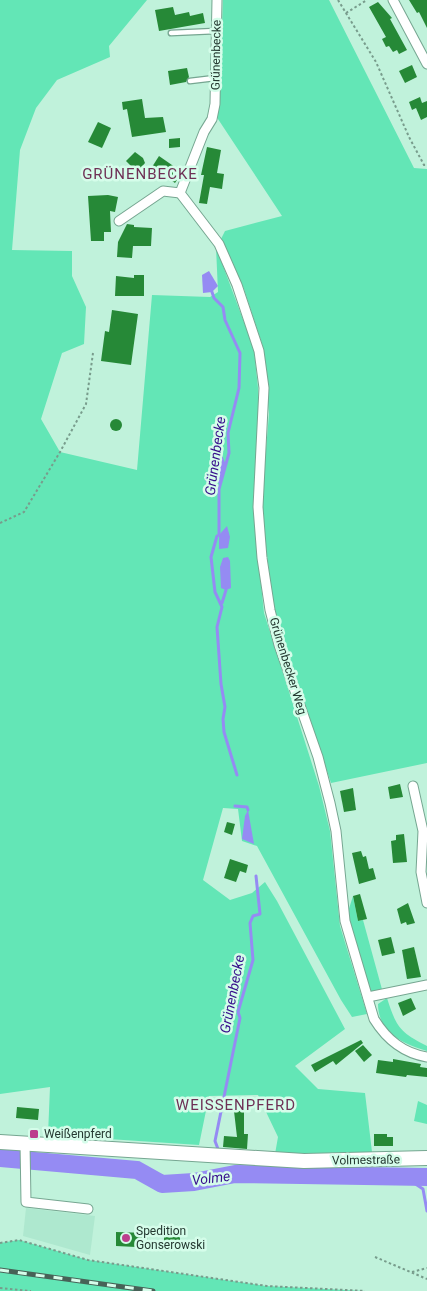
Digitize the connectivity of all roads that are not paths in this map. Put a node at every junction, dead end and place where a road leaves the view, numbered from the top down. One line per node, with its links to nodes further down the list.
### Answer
1 (218, 0): 3 (street, Grünenbecke)
2 (393, 0): 5 (street)
3 (216, 31): 4 (lane); 6 (street, Grünenbecke)
4 (171, 33)
5 (427, 64)
6 (215, 78): 7 (lane); 8 (street, Grünenbecke)
7 (190, 80)
8 (180, 193): 9 (street); 14 (street, Grünenbecker Weg)
9 (118, 220)
10 (413, 786): 11 (street)
11 (424, 854): 12 (street)
12 (427, 902)
13 (427, 985): 14 (street)
14 (368, 997): 15 (street, Grünenbecker Weg)
15 (427, 1057)
16 (0, 1142): 17 (main road)
17 (25, 1148): 18 (main road, Volmestraße); 19 (street)
18 (427, 1158)
19 (88, 1209)

